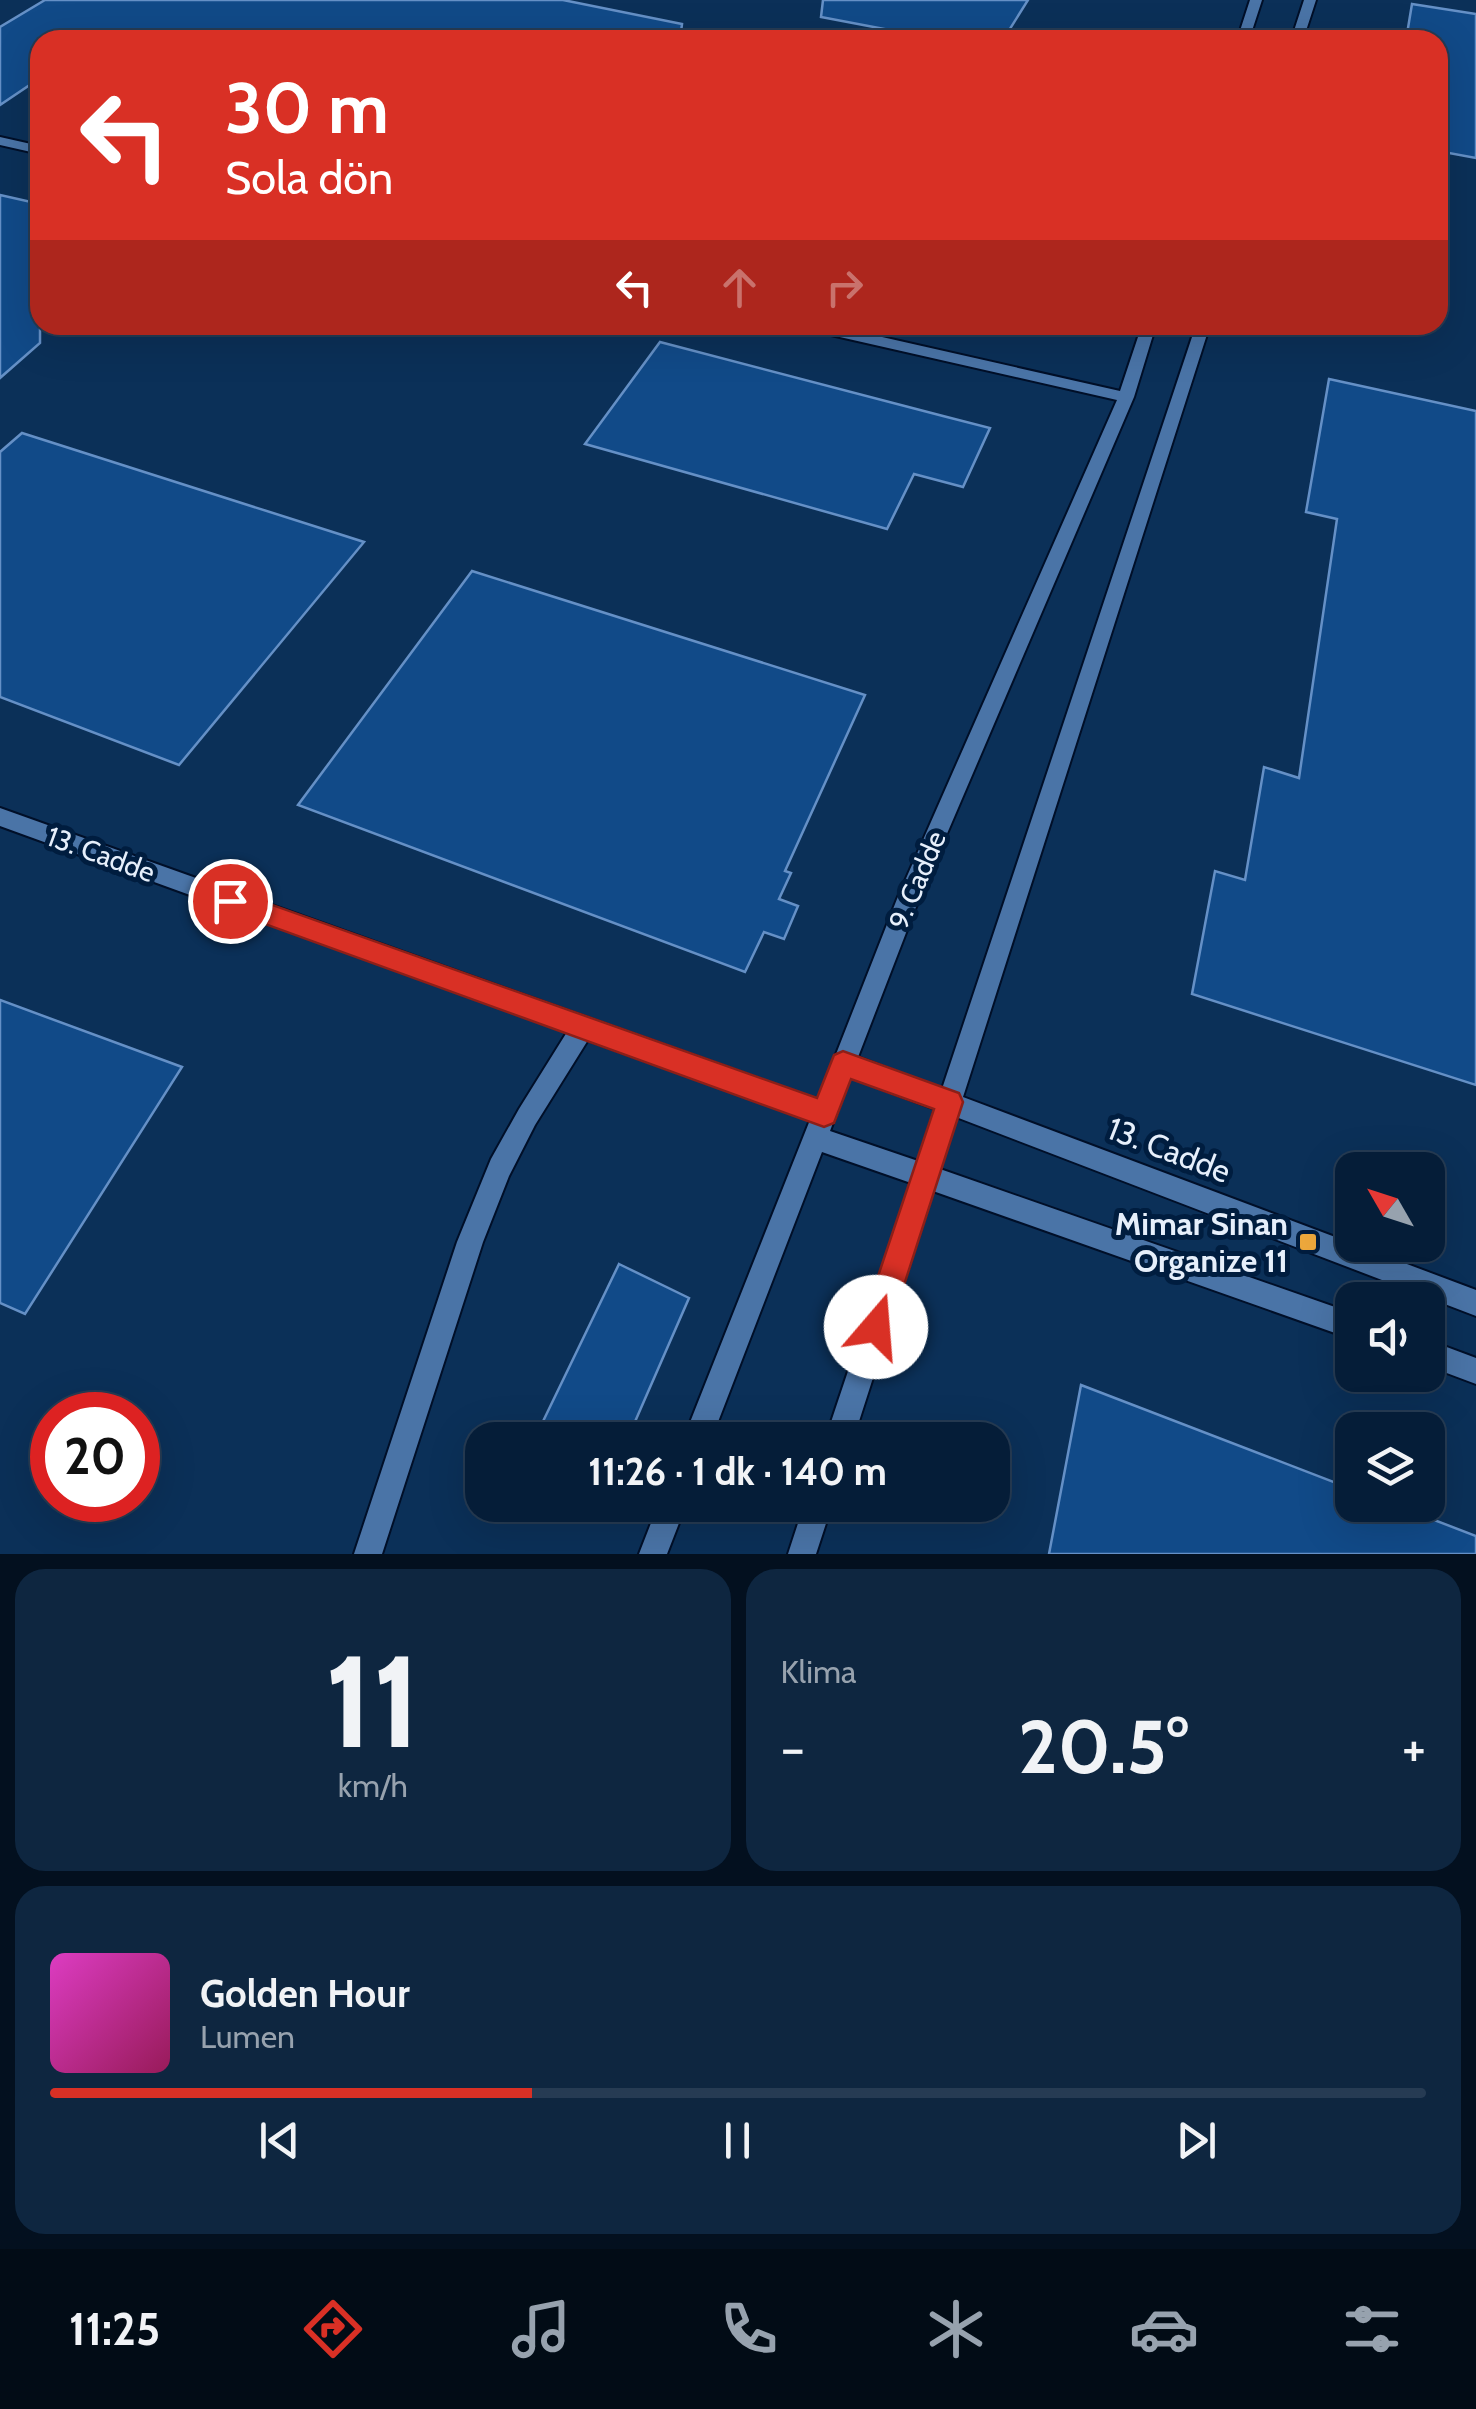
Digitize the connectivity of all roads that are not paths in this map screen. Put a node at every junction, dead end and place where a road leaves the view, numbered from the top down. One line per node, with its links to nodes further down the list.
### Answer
1 (1256, 0): 3 (lane)
2 (1310, 0): 4 (lane)
3 (1246, 30)
4 (1300, 30)
5 (0, 141): 6 (lane)
6 (30, 148)
7 (853, 335): 10 (lane)
8 (1146, 335): 10 (lane, 9. Cadde)
9 (1201, 335): 14 (lane)
10 (1126, 397): 13 (lane, 9. Cadde)
11 (0, 817): 12 (lane, 13. Cadde)
12 (583, 1028): 15 (lane, 13. Cadde); 25 (lane)
13 (843, 1064): 14 (lane, 13. Cadde); 15 (lane, 9. Cadde)
14 (950, 1102): 16 (lane); 17 (lane, 13. Cadde)
15 (819, 1125): 16 (lane, 13. Cadde); 21 (lane, 9. Cadde)
16 (926, 1176): 18 (lane); 22 (lane)
17 (1476, 1304)
18 (1335, 1320)
19 (1445, 1359): 20 (lane)
20 (1476, 1370)
21 (704, 1422)
22 (845, 1422)
23 (665, 1522): 26 (lane)
24 (812, 1522): 27 (lane)
25 (368, 1554)
26 (653, 1554)
27 (802, 1554)

